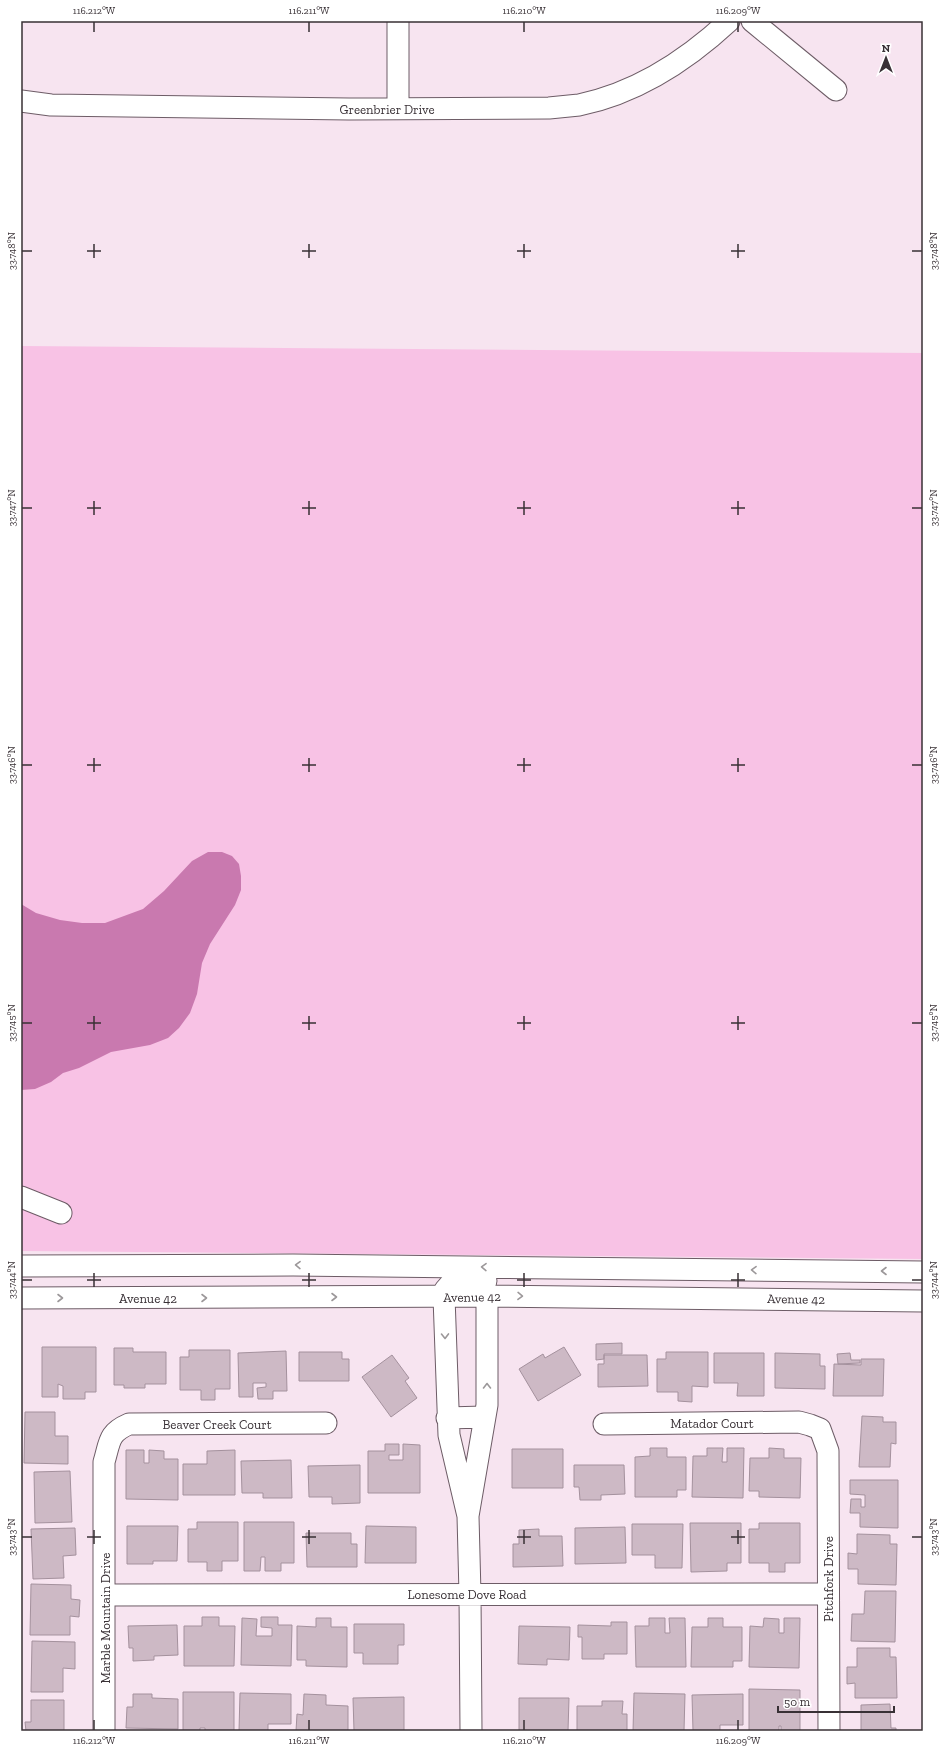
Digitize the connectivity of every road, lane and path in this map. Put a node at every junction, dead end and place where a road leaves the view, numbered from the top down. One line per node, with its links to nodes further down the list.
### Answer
1 (398, 21): 6 (street)
2 (729, 21): 6 (street, Greenbrier Drive)
3 (752, 21): 4 (street)
4 (836, 90)
5 (21, 101): 6 (street, Greenbrier Drive)
6 (398, 109)
7 (21, 1197): 8 (street)
8 (61, 1213)
9 (21, 1266): 10 (street, one-way to 9)
10 (614, 1269): 11 (street, one-way to 10); 13 (street)
11 (923, 1272)
12 (487, 1296): 13 (street, Avenue 42); 15 (street, Avenue 42, one-way to 15); 16 (street, one-way to 12)
13 (444, 1297): 14 (street, Avenue 42, one-way to 13); 17 (street, one-way to 17)
14 (21, 1298)
15 (923, 1301)
16 (484, 1417): 17 (street); 22 (street)
17 (448, 1418): 22 (street)
18 (326, 1424): 21 (street, Beaver Creek Court)
19 (604, 1424): 20 (street, Matador Court)
20 (820, 1429): 24 (street, Pitchfork Drive)
21 (112, 1435): 25 (street, Marble Mountain Drive)
22 (468, 1516): 23 (street)
23 (470, 1594): 24 (street, Lonesome Dove Road); 25 (street, Lonesome Dove Road); 27 (street)
24 (828, 1594): 28 (street, Pitchfork Drive)
25 (105, 1595): 26 (street, Marble Mountain Drive)
26 (104, 1731)
27 (471, 1731)
28 (829, 1731)

